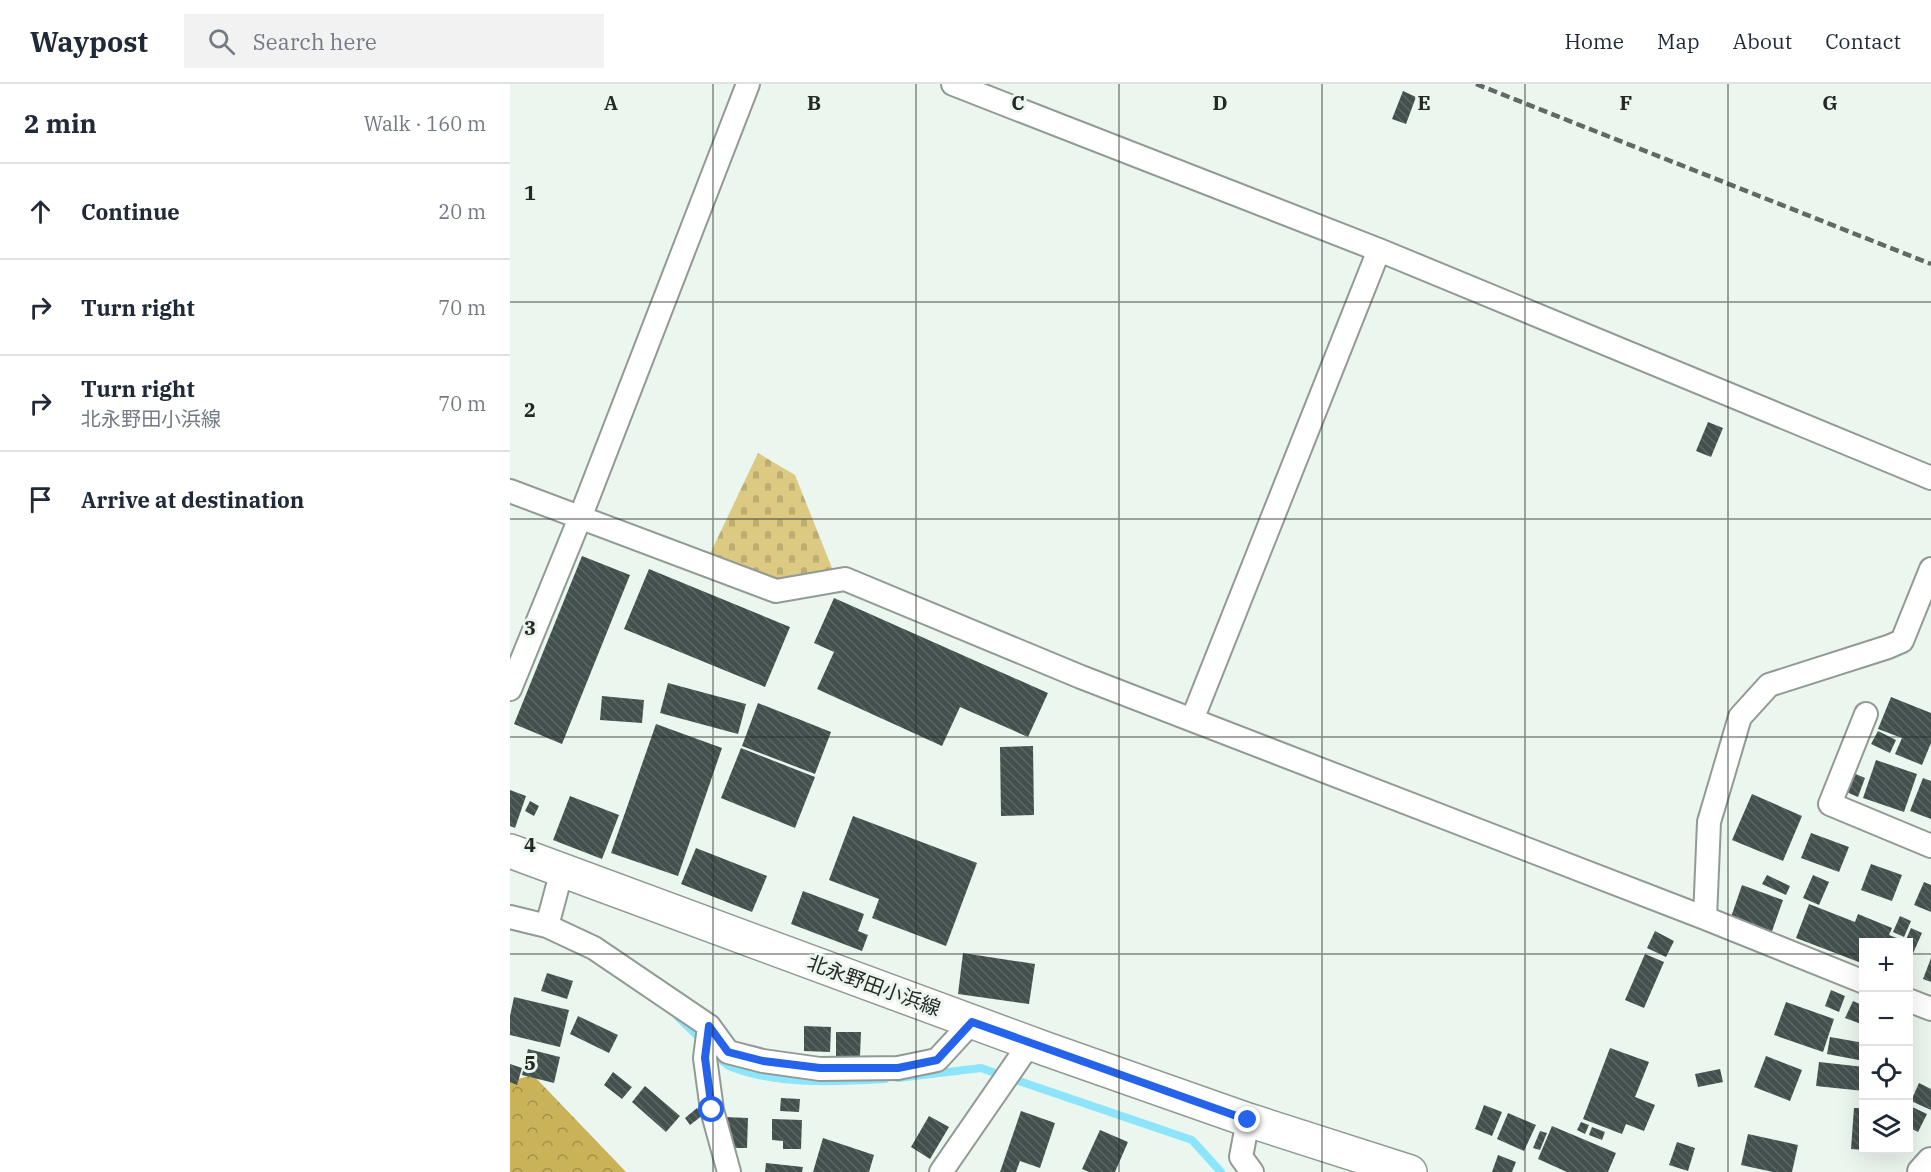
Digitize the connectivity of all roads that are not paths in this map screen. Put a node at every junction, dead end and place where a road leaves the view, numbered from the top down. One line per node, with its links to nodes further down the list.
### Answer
1 (748, 84): 6 (street)
2 (953, 84): 3 (street)
3 (1379, 250): 4 (street); 10 (street)
4 (1931, 478)
5 (510, 491): 6 (street)
6 (580, 518): 8 (street); 10 (street)
7 (1931, 569): 15 (street)
8 (510, 689)
9 (1866, 714): 11 (street)
10 (1192, 720): 15 (street)
11 (1931, 846)
12 (510, 851): 13 (main road, 北永野田小浜線)
13 (562, 870): 16 (street); 20 (main road, 北永野田小浜線)
14 (510, 917): 16 (street)
15 (1705, 918): 17 (street)
16 (547, 927): 21 (street)
17 (1859, 980)
18 (1913, 1002): 19 (street)
19 (1931, 1009)
20 (972, 1022): 21 (street); 22 (main road, 北永野田小浜線)
21 (709, 1028): 25 (street)
22 (1023, 1053): 23 (main road, 北永野田小浜線); 26 (street)
23 (1248, 1120): 27 (street); 28 (main road, 北永野田小浜線)
24 (1931, 1162): 29 (street)
25 (729, 1172)
26 (941, 1172)
27 (1252, 1172)
28 (1410, 1172)
29 (1922, 1172)

